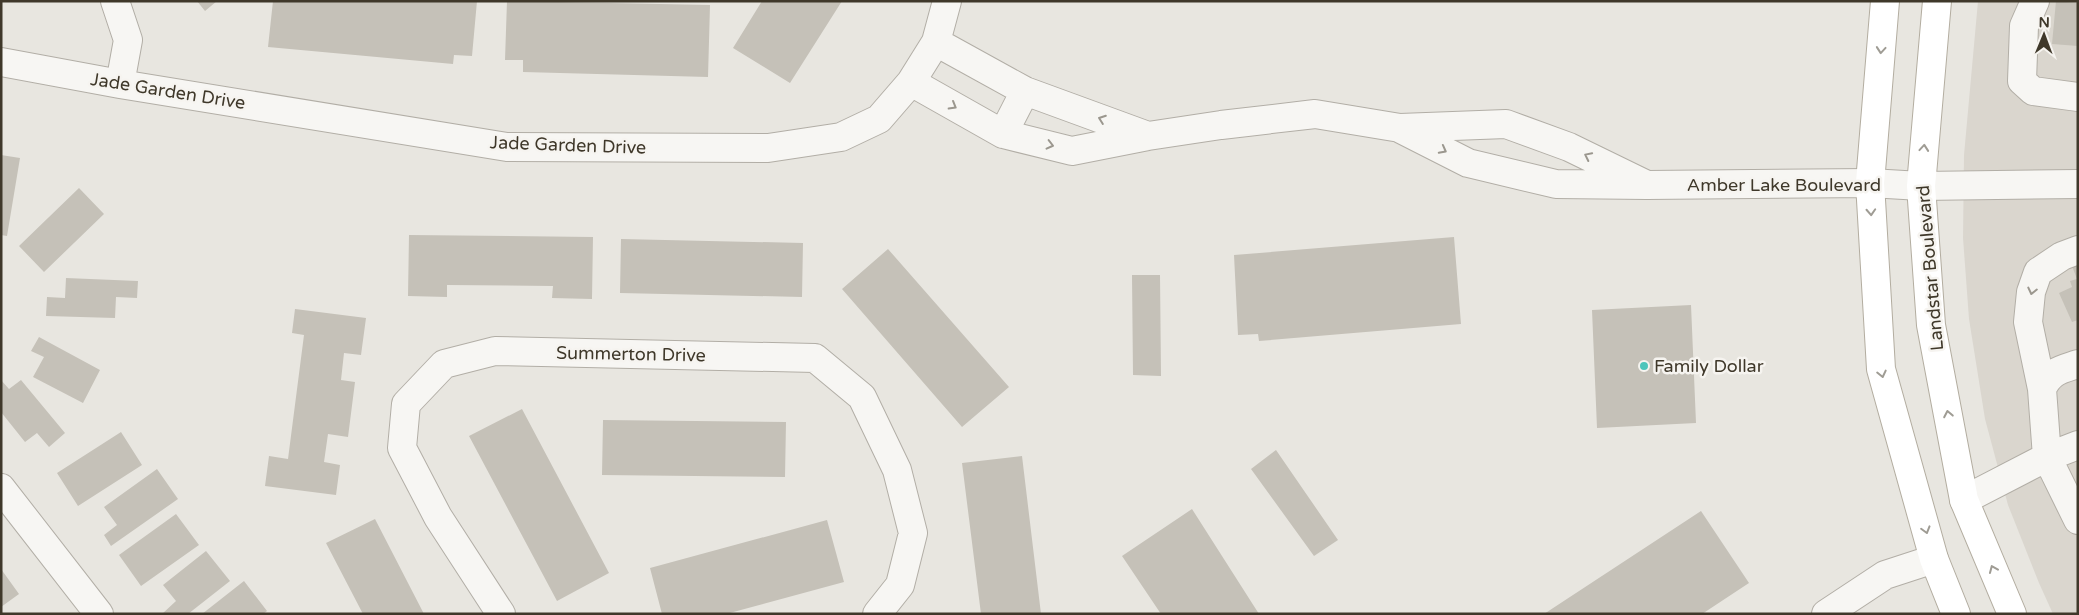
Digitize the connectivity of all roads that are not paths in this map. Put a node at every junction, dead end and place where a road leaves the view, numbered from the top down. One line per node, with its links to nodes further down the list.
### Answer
1 (115, 1): 9 (street)
2 (947, 1): 6 (street, Jade Garden Drive)
3 (1885, 1): 15 (main road, one-way to 15)
4 (1937, 1): 18 (main road, Landstar Boulevard, one-way to 4)
5 (2035, 1): 11 (street)
6 (936, 42): 8 (street, Jade Garden Drive); 10 (street, Amber Lake Boulevard)
7 (1, 62): 9 (street, Jade Garden Drive)
8 (911, 82): 9 (street, Jade Garden Drive); 13 (street, Amber Lake Boulevard, one-way to 13)
9 (120, 84)
10 (1025, 91): 13 (street); 14 (street, Amber Lake Boulevard, one-way to 10)
11 (2078, 97)
12 (1400, 128): 14 (street, Amber Lake Boulevard); 17 (street, Amber Lake Boulevard, one-way to 17); 17 (street, Amber Lake Boulevard, one-way to 12)
13 (1003, 134): 14 (street, Amber Lake Boulevard, one-way to 14)
14 (1148, 136)
15 (1870, 183): 17 (street, Amber Lake Boulevard); 18 (street, Amber Lake Boulevard); 27 (main road, one-way to 27)
16 (2078, 184): 18 (street, Amber Lake Boulevard)
17 (1647, 185)
18 (1921, 186): 25 (main road, Landstar Boulevard, one-way to 18)
19 (2078, 250): 21 (street, one-way to 21)
20 (2078, 364): 21 (street)
21 (2042, 389): 23 (street)
22 (2078, 445): 23 (street)
23 (2047, 457): 25 (street); 26 (street)
24 (1, 488): 29 (street)
25 (1964, 500): 33 (main road, Landstar Boulevard, one-way to 25)
26 (2078, 520)
27 (1934, 559): 28 (street); 32 (main road)
28 (1834, 612)
29 (99, 614)
30 (501, 614): 31 (street, Summerton Drive)
31 (877, 614)
32 (1956, 614)
33 (2012, 614)

